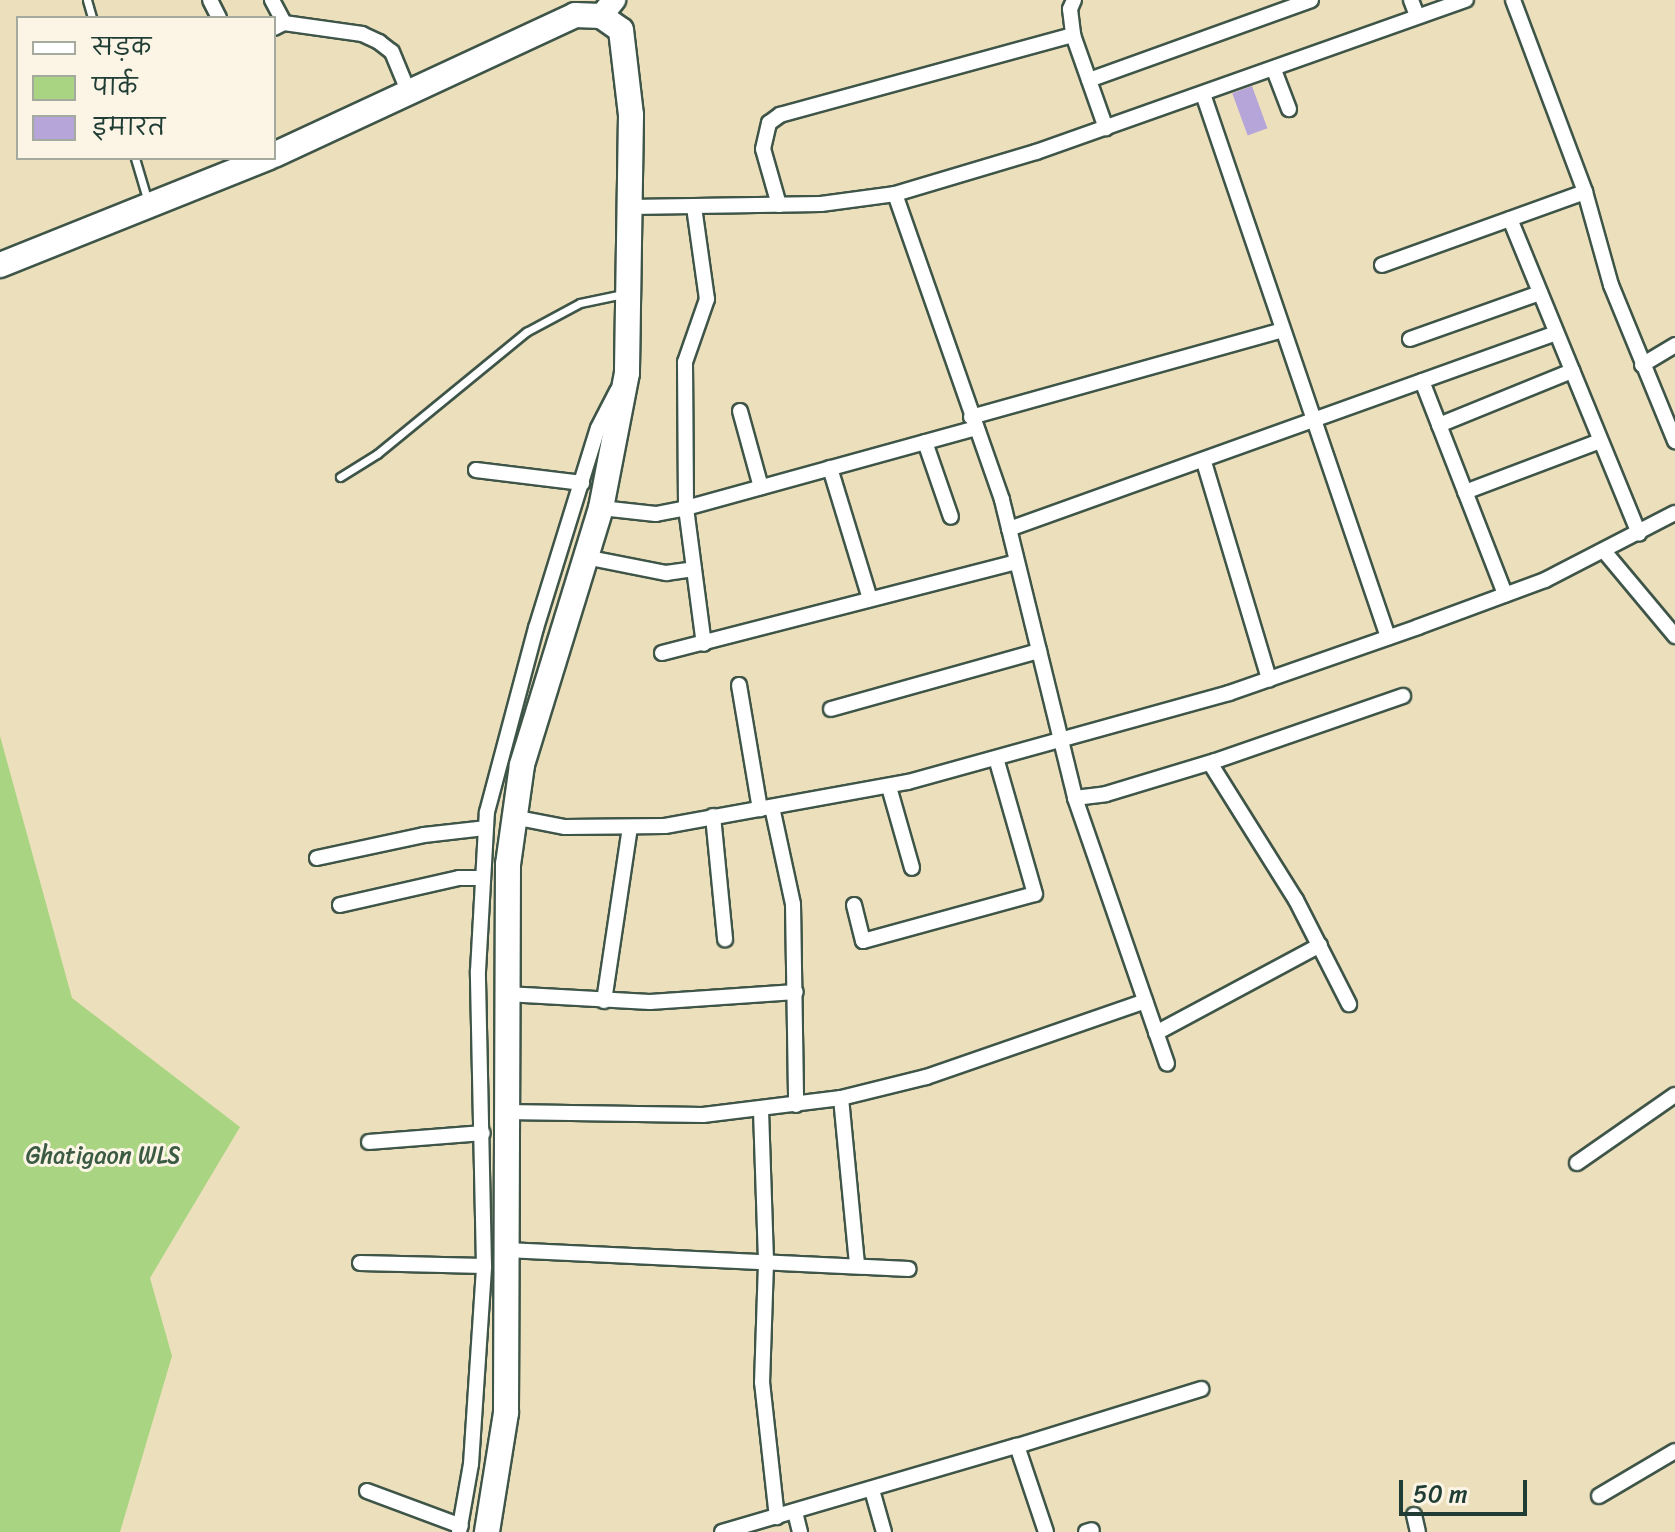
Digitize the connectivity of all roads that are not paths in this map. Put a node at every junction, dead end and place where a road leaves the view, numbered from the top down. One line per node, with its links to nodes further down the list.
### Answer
1 (272, 0): 9 (street)
2 (1074, 0): 10 (street)
3 (1311, 0): 12 (street)
4 (1411, 0): 8 (street)
5 (1466, 0): 8 (street)
6 (1513, 0): 20 (street)
7 (608, 8): 13 (highway); 24 (highway)
8 (1417, 16): 11 (street)
9 (279, 26): 13 (street)
10 (1073, 35): 12 (street); 22 (street)
11 (1274, 70): 14 (street); 15 (street)
12 (1089, 80): 16 (street)
13 (409, 93): 17 (highway)
14 (1203, 94): 16 (street); 31 (street)
15 (1289, 109)
16 (1106, 128): 21 (street)
17 (276, 154)
18 (136, 160): 23 (lane)
19 (263, 160): 23 (highway)
20 (1585, 192): 26 (street); 35 (street)
21 (895, 194): 22 (street); 41 (street)
22 (779, 205): 25 (street)
23 (149, 206): 27 (highway)
24 (630, 207): 25 (street); 29 (highway)
25 (694, 207): 54 (street)
26 (1510, 219): 28 (street); 30 (street)
27 (0, 265)
28 (1382, 265)
29 (630, 293): 37 (highway); 49 (lane)
30 (1540, 293): 32 (street); 33 (street)
31 (1282, 330): 40 (street); 41 (street)
32 (1556, 333): 36 (street); 38 (street)
33 (1410, 339)
34 (1675, 345): 35 (street)
35 (1642, 365): 43 (street)
36 (1572, 371): 42 (street); 44 (street)
37 (627, 373): 50 (street); 53 (highway)
38 (1422, 381): 40 (street); 42 (street)
39 (740, 411): 51 (street)
40 (1313, 421): 46 (street); 66 (street)
41 (974, 422): 45 (street); 57 (street)
42 (1439, 425): 52 (street)
43 (1674, 436)
44 (1600, 441): 52 (street); 58 (street)
45 (925, 442): 47 (street); 56 (street)
46 (1204, 462): 57 (street); 70 (street)
47 (830, 468): 51 (street); 64 (street)
48 (476, 470): 50 (street)
49 (340, 477)
50 (582, 483): 82 (street)
51 (761, 487): 54 (street)
52 (1465, 492): 63 (street)
53 (601, 508): 54 (street); 60 (highway)
54 (686, 508): 62 (street)
55 (1675, 513): 58 (street)
56 (951, 517)
57 (1009, 529): 61 (street)
58 (1639, 534): 59 (street)
59 (1604, 551): 63 (street); 65 (street)
60 (585, 557): 62 (street); 81 (highway)
61 (1017, 562): 64 (street); 68 (street)
62 (694, 569): 67 (street)
63 (1505, 594): 66 (street)
64 (870, 599): 67 (street)
65 (1675, 636)
66 (1388, 637): 70 (street)
67 (704, 644): 69 (street)
68 (1039, 651): 73 (street); 74 (street)
69 (662, 653)
70 (1269, 679): 74 (street)
71 (739, 685): 79 (street)
72 (1403, 696): 76 (street)
73 (831, 709)
74 (1059, 739): 75 (street); 78 (street)
75 (996, 758): 77 (street); 88 (street)
76 (1210, 763): 78 (street); 90 (street)
77 (889, 787): 79 (street); 85 (street)
78 (1075, 798): 94 (street)
79 (766, 808): 80 (street); 91 (street)
80 (713, 816): 83 (street); 89 (street)
81 (513, 817): 83 (street); 92 (highway)
82 (485, 828): 84 (street); 86 (street)
83 (630, 828): 93 (street)
84 (317, 858)
85 (912, 868)
86 (481, 878): 87 (street); 103 (street)
87 (340, 905)
88 (854, 905)
89 (725, 939)
90 (1320, 945): 95 (street); 96 (street)
91 (796, 992): 93 (street); 100 (street)
92 (506, 994): 93 (street); 102 (highway)
93 (604, 1001)
94 (1145, 1001): 96 (street); 99 (street)
95 (1349, 1004)
96 (1156, 1033): 97 (street)
97 (1167, 1064)
98 (1675, 1095): 105 (street)
99 (841, 1098): 100 (street); 109 (street)
100 (796, 1105): 101 (street)
101 (761, 1110): 102 (street); 108 (street)
102 (505, 1112): 106 (highway)
103 (483, 1133): 104 (street); 110 (street)
104 (369, 1142)
105 (1577, 1163)
106 (506, 1250): 108 (street); 122 (highway)
107 (360, 1263): 110 (street)
108 (766, 1263): 109 (street); 120 (street)
109 (857, 1265): 111 (street)
110 (484, 1266): 121 (street)
111 (909, 1269)
112 (1201, 1389): 113 (street)
113 (1017, 1446): 115 (street); 126 (street)
114 (1675, 1451): 117 (street)
115 (872, 1490): 118 (street); 125 (street)
116 (367, 1491): 121 (street)
117 (1599, 1496)
118 (795, 1512): 120 (street); 124 (street)
119 (1414, 1515): 127 (street)
120 (777, 1517): 123 (street)
121 (460, 1529)
122 (487, 1532)
123 (722, 1532)
124 (800, 1532)
125 (884, 1532)
126 (1046, 1532)
127 (1418, 1532)

